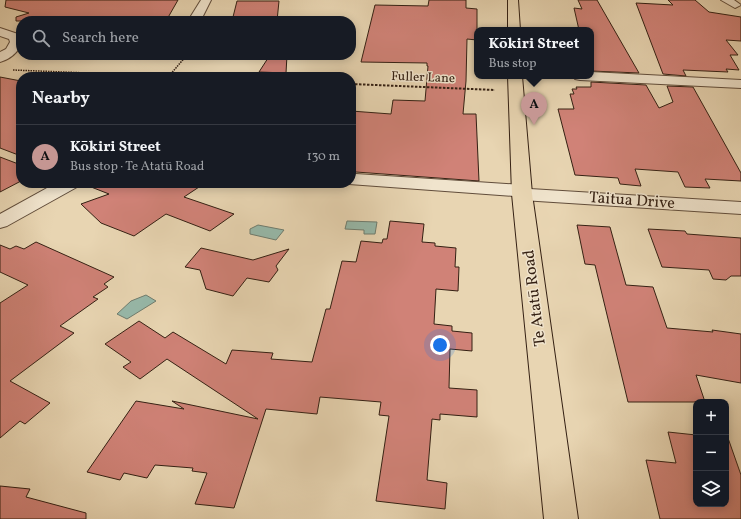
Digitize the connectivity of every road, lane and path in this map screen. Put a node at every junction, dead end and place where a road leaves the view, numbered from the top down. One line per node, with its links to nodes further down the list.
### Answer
1 (206, 0): 3 (street)
2 (513, 0): 4 (main road)
3 (197, 16)
4 (514, 27)
5 (0, 32): 6 (street)
6 (0, 58)
7 (183, 60): 10 (path)
8 (8, 70): 9 (path)
9 (62, 72)
10 (173, 72)
11 (594, 77): 14 (street)
12 (515, 79): 18 (main road, Te Atatū Road)
13 (356, 84): 15 (path, Fuller Lane)
14 (741, 84)
15 (495, 90)
16 (356, 180): 18 (street, Taitua Drive)
17 (61, 188): 20 (street)
18 (522, 192): 19 (street, Taitua Drive); 21 (main road, Te Atatū Road)
19 (741, 208)
20 (0, 222)
21 (561, 519)

